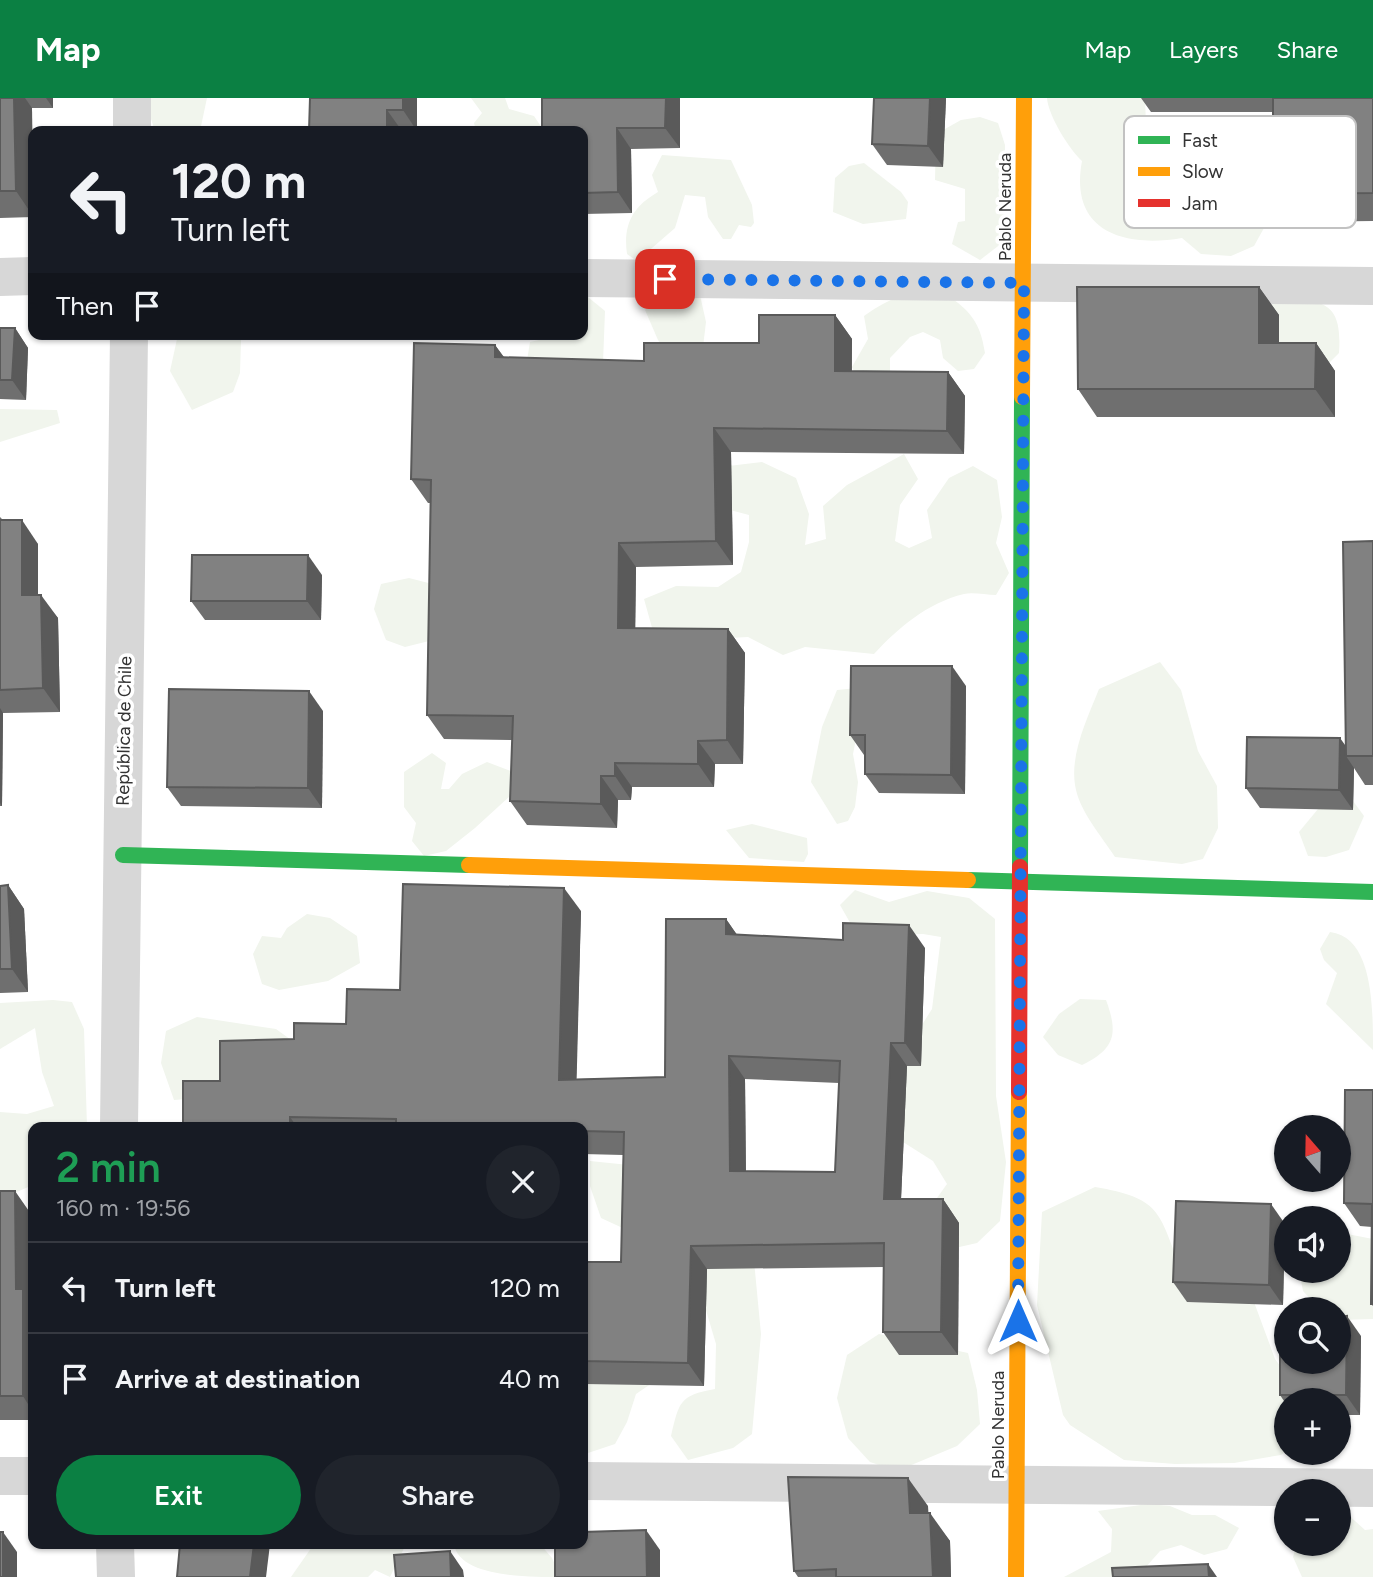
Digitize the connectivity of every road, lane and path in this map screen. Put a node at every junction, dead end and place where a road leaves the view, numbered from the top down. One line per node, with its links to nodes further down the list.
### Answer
1 (132, 98): 3 (street)
2 (1024, 98): 7 (street, Pablo Neruda)
3 (132, 126)
4 (28, 276): 5 (street)
5 (0, 277)
6 (588, 278): 7 (street)
7 (1024, 283): 8 (street); 11 (street, Pablo Neruda)
8 (1373, 286)
9 (129, 340): 10 (street, República de Chile)
10 (123, 855): 11 (street); 13 (street, República de Chile)
11 (1021, 881): 12 (street); 17 (street, Pablo Neruda)
12 (1373, 892)
13 (119, 1122)
14 (0, 1476): 15 (street)
15 (28, 1476)
16 (588, 1481): 17 (street)
17 (1017, 1486): 18 (street); 21 (street, Pablo Neruda)
18 (1373, 1488)
19 (115, 1549): 20 (street)
20 (116, 1577)
21 (1016, 1577)

